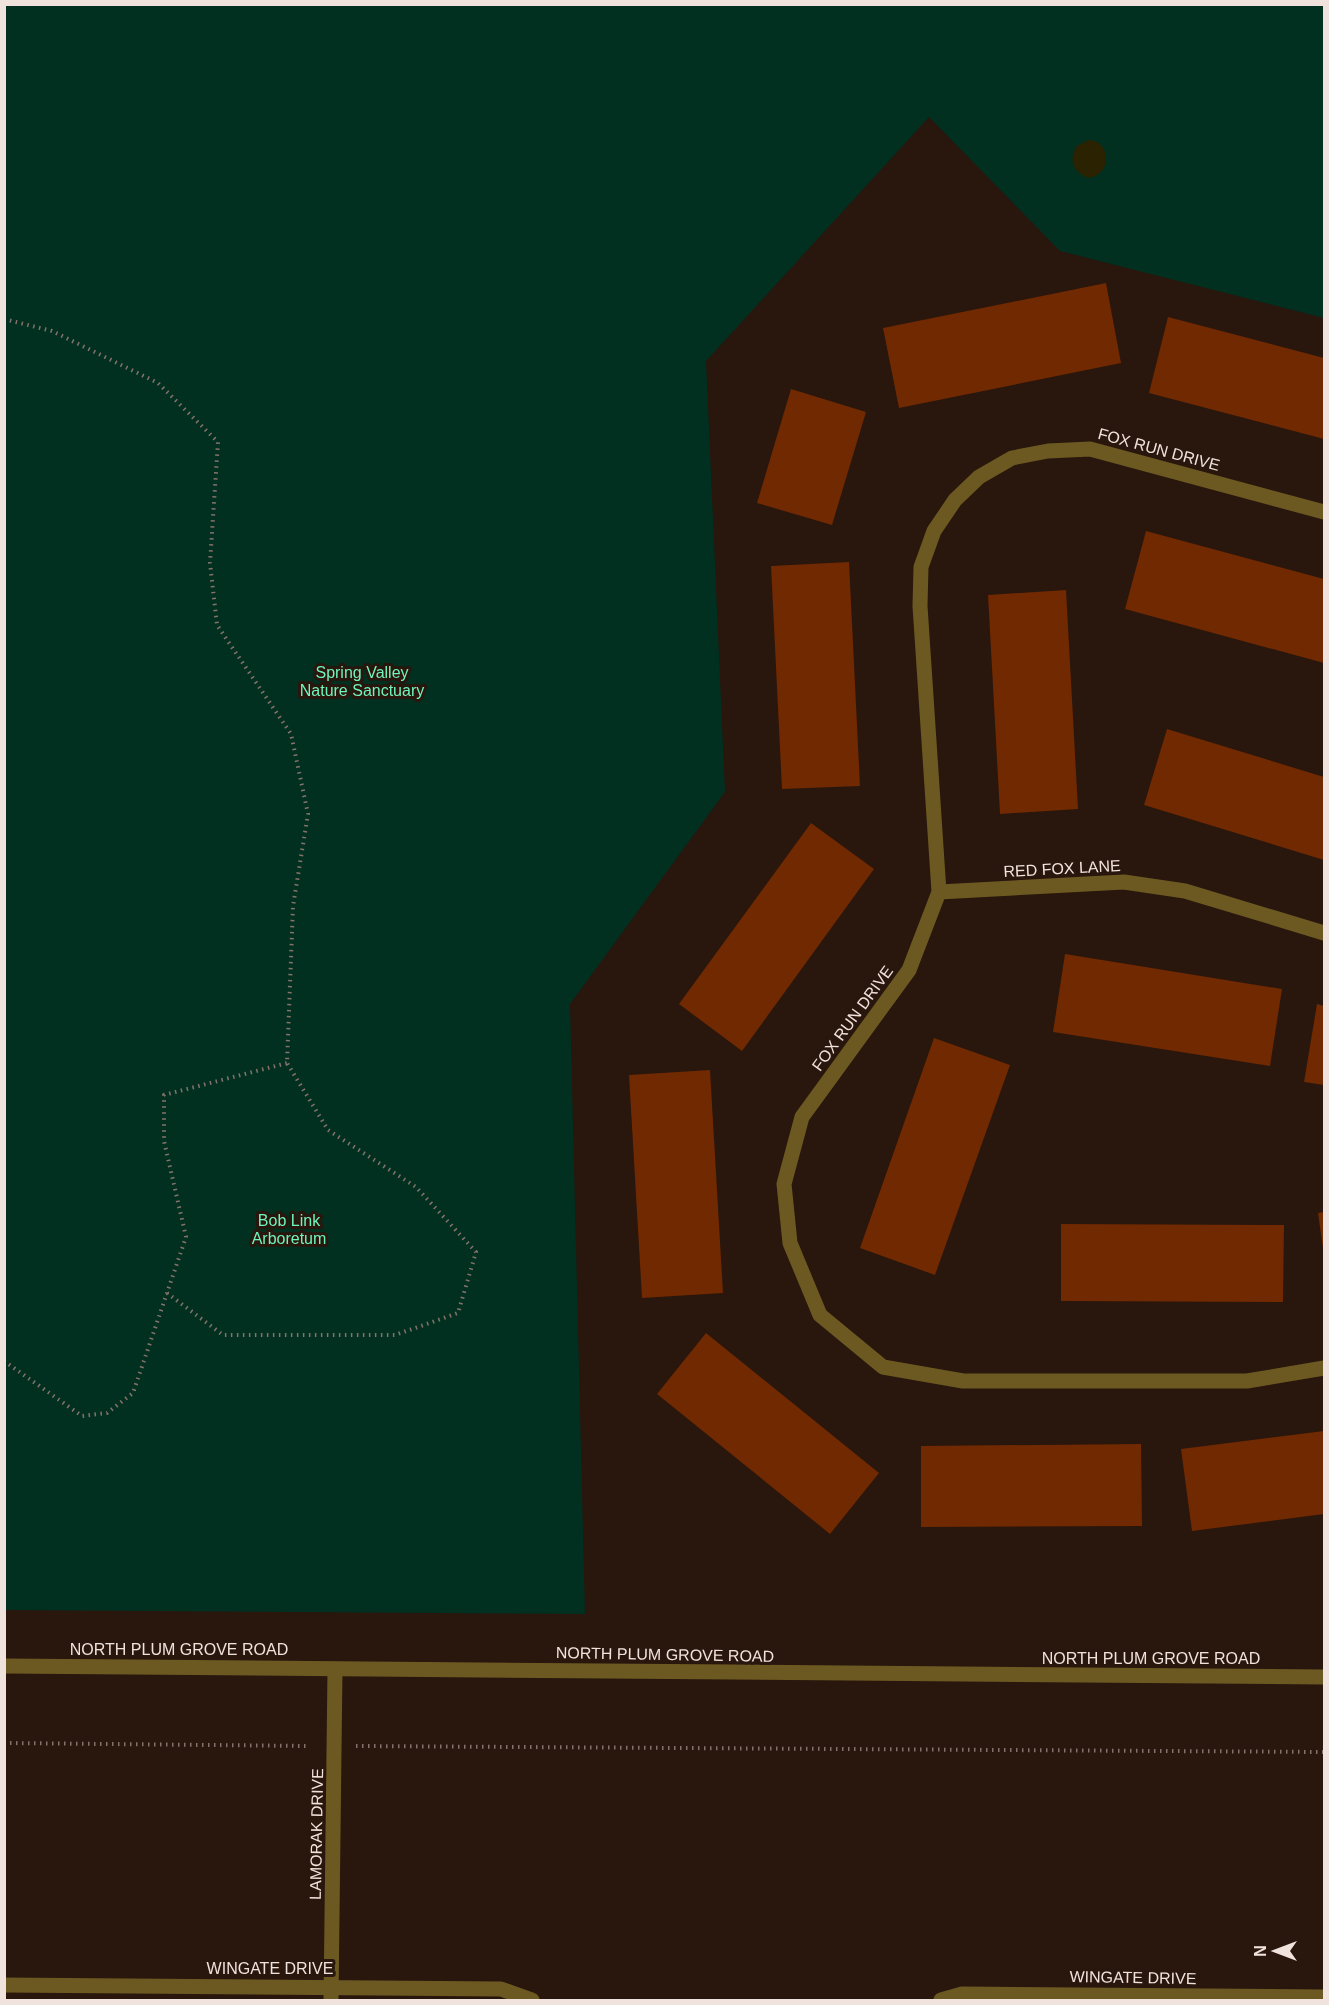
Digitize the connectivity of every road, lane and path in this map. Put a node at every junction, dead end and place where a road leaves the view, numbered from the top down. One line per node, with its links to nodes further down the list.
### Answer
1 (4, 319): 5 (path)
2 (1324, 512): 3 (street, FOX RUN DRIVE)
3 (939, 892): 4 (street, RED FOX LANE); 8 (street, FOX RUN DRIVE)
4 (1324, 933)
5 (287, 1063): 6 (path); 6 (path)
6 (167, 1293): 7 (path)
7 (4, 1361)
8 (1324, 1368)
9 (4, 1666): 10 (street, NORTH PLUM GROVE ROAD)
10 (335, 1669): 11 (street, NORTH PLUM GROVE ROAD); 13 (street, LAMORAK DRIVE)
11 (1324, 1677)
12 (4, 1743): 13 (path)
13 (335, 1746): 14 (path); 16 (street, LAMORAK DRIVE)
14 (1324, 1752)
15 (4, 1985): 16 (street, WINGATE DRIVE)
16 (332, 1994): 18 (street, WINGATE DRIVE)
17 (1324, 1997): 19 (street, WINGATE DRIVE)
18 (532, 2001)
19 (941, 2001)

